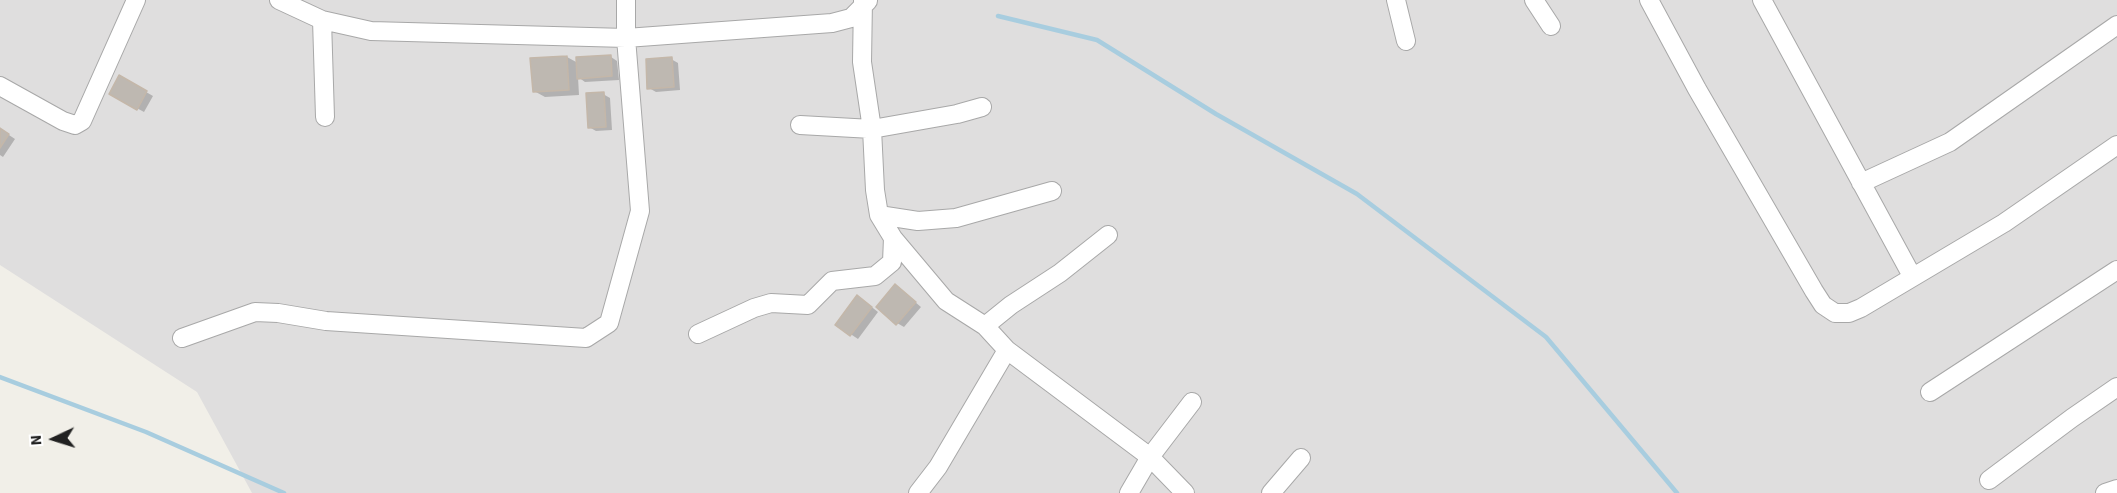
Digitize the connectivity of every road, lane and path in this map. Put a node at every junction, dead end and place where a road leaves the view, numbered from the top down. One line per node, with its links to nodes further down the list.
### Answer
1 (136, 0): 14 (street)
2 (279, 0): 9 (street)
3 (626, 0): 12 (street)
4 (1396, 0): 13 (street)
5 (1534, 0): 11 (street)
6 (1649, 0): 26 (street)
7 (1762, 0): 20 (street)
8 (865, 2): 12 (street); 18 (street)
9 (322, 20): 12 (street); 16 (street)
10 (2117, 25): 20 (street)
11 (1551, 27)
12 (626, 38): 29 (street)
13 (1406, 41)
14 (0, 86)
15 (982, 106): 18 (street)
16 (325, 117)
17 (800, 125): 18 (street)
18 (872, 129): 22 (street)
19 (2117, 145): 26 (street)
20 (1861, 183): 26 (street)
21 (1052, 191): 22 (street)
22 (879, 215): 24 (street)
23 (1108, 235): 27 (street)
24 (893, 238): 27 (street); 28 (street)
25 (2117, 270): 32 (street)
26 (1912, 276)
27 (985, 326): 30 (street)
28 (698, 334)
29 (182, 338)
30 (1008, 350): 34 (street); 38 (street)
31 (2117, 387): 36 (street)
32 (1930, 392)
33 (1192, 402): 34 (street)
34 (1150, 457): 39 (street); 40 (street)
35 (1302, 458): 41 (street)
36 (1989, 480)
37 (2117, 489): 42 (street)
38 (918, 493)
39 (1129, 493)
40 (1185, 493)
41 (1272, 493)
42 (2105, 493)

